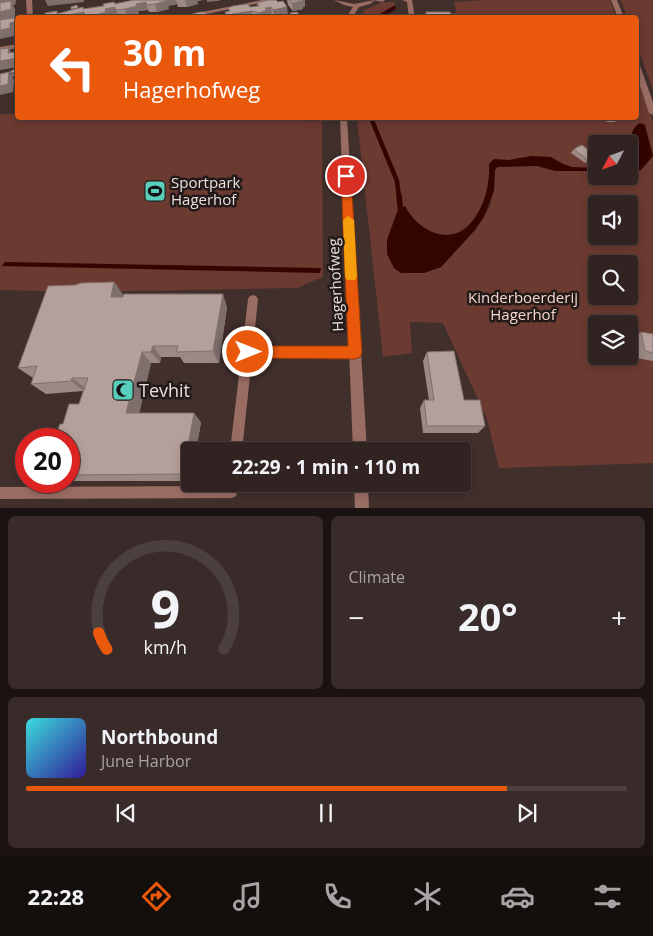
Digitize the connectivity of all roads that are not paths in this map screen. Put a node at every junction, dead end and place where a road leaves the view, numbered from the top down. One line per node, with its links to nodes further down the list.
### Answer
1 (29, 0): 12 (street)
2 (271, 0): 11 (street)
3 (337, 0): 9 (street)
4 (372, 0): 10 (street)
5 (376, 0): 6 (street)
6 (382, 0)
7 (405, 0): 17 (street)
8 (614, 0): 18 (street)
9 (346, 4): 10 (street); 15 (street)
10 (357, 5): 16 (street)
11 (214, 10): 13 (street); 14 (street)
12 (30, 15)
13 (190, 15)
14 (216, 15)
15 (349, 15)
16 (350, 15)
17 (412, 15)
18 (619, 15)
19 (15, 46): 20 (street)
20 (0, 49)
21 (639, 72): 22 (street)
22 (653, 114)
23 (343, 120): 26 (street, Hagerhofweg)
24 (253, 299): 25 (lane)
25 (248, 352): 26 (lane); 27 (lane)
26 (355, 353): 28 (street, Hagerhofweg)
27 (237, 442)
28 (360, 442)
29 (232, 492): 31 (lane)
30 (361, 492): 32 (street)
31 (0, 493)
32 (362, 508)

